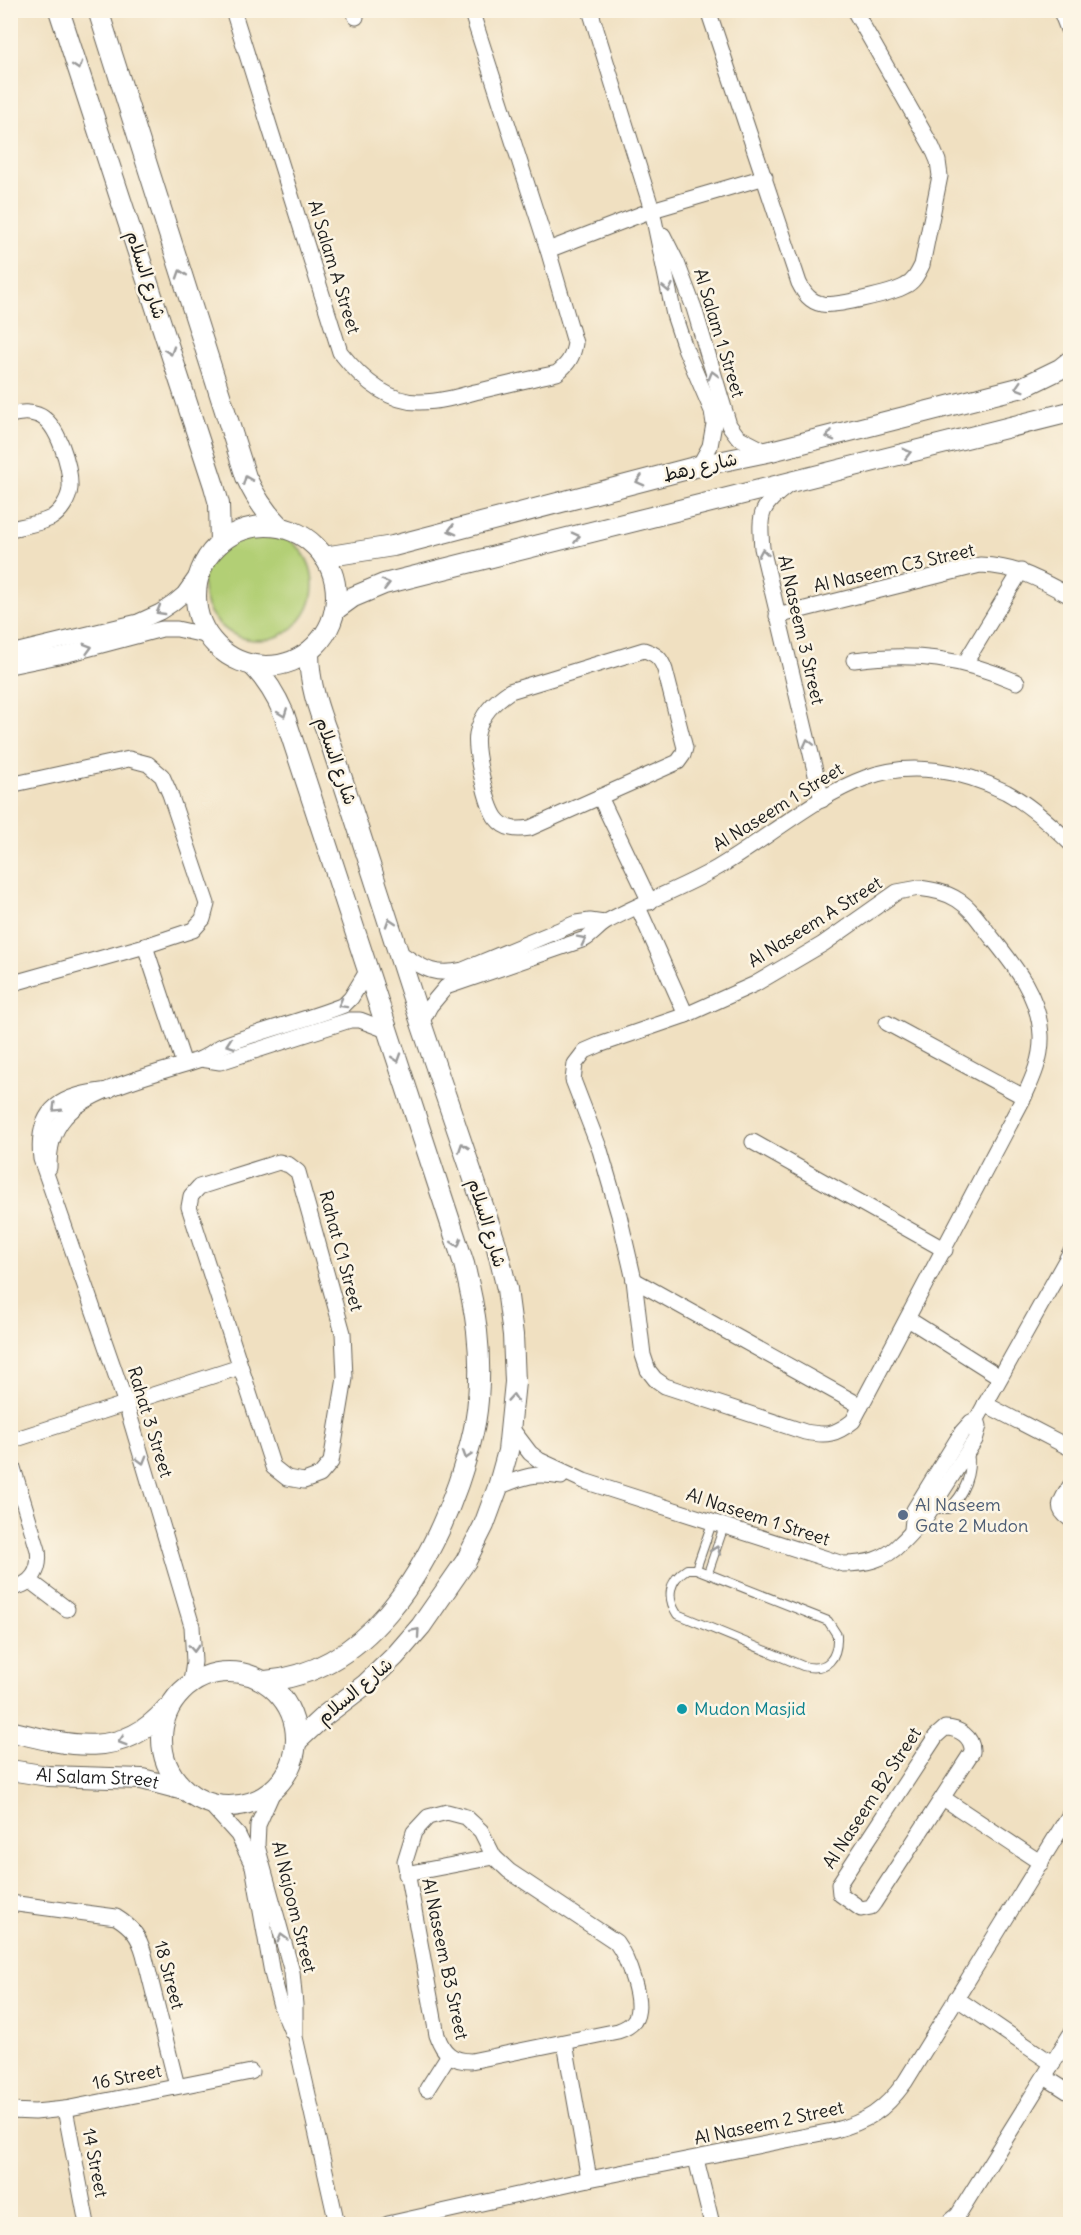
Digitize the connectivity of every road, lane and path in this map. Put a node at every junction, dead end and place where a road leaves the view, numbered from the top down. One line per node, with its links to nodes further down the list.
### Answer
1 (59, 10): 23 (street, شارع السلام, one-way to 23)
2 (98, 10): 21 (street, شارع السلام, one-way to 2)
3 (233, 10): 12 (street, Al Salam A Street)
4 (471, 10): 12 (street, Al Salam A Street)
5 (590, 10): 11 (street, Al Salam 1 Street)
6 (708, 10): 10 (street)
7 (854, 10): 10 (street)
8 (1063, 10): 9 (street)
9 (1071, 28)
10 (765, 177): 11 (street)
11 (652, 210): 12 (street); 13 (street, Al Salam 1 Street); 14 (street, Al Salam 1 Street, one-way to 14)
12 (548, 250)
13 (694, 309): 14 (street); 18 (street, Al Salam 1 Street, one-way to 13)
14 (674, 315): 19 (street, Al Salam 1 Street)
15 (1071, 361): 18 (street, شارع رهط, one-way to 18)
16 (1071, 412): 20 (street, شارع رهط, one-way to 16)
17 (10, 415): 22 (street)
18 (767, 452): 19 (street, شارع رهط)
19 (699, 466): 24 (street, شارع رهط, one-way to 24)
20 (792, 482): 28 (street, شارع رهط, one-way to 20); 29 (street, Al Naseem 3 Street, one-way to 20)
21 (280, 527): 23 (street); 24 (street)
22 (10, 529)
23 (220, 542): 25 (street)
24 (324, 556): 28 (street)
25 (201, 570): 30 (street); 31 (street, one-way to 31)
26 (1021, 571): 27 (street, Al Naseem C3 Street); 29 (street, Al Naseem C3 Street); 36 (street)
27 (1071, 596)
28 (335, 610): 32 (street)
29 (777, 616): 42 (street, Al Naseem 3 Street, one-way to 29)
30 (209, 636): 34 (street, one-way to 30); 37 (street)
31 (61, 639): 33 (street); 34 (street)
32 (309, 652): 37 (street); 49 (street, شارع السلام, one-way to 32)
33 (10, 653)
34 (64, 655): 38 (street)
35 (854, 660): 36 (street)
36 (964, 663): 39 (street)
37 (252, 665): 51 (street, شارع السلام, one-way to 51)
38 (10, 666)
39 (1017, 682)
40 (10, 784): 47 (street)
41 (600, 797): 41 (street); 44 (street)
42 (822, 800): 43 (street, Al Naseem 1 Street); 44 (street, Al Naseem 1 Street)
43 (1071, 843)
44 (644, 905): 45 (street, Al Naseem 1 Street); 53 (street)
45 (603, 923): 46 (street, Al Naseem 1 Street); 48 (street, Al Naseem 1 Street, one-way to 45)
46 (554, 931): 48 (street); 50 (street, Al Naseem 1 Street)
47 (146, 946): 52 (street); 58 (street)
48 (560, 949): 50 (street, Al Naseem 1 Street)
49 (400, 953): 50 (street, Al Naseem 1 Street); 54 (street, شارع السلام)
50 (515, 956): 54 (street, Al Naseem 1 Street)
51 (368, 970): 56 (street, Rahat 3 Street, one-way to 56); 57 (street, شارع السلام)
52 (10, 984)
53 (686, 1015): 59 (street, Al Naseem A Street); 63 (street, Al Naseem A Street)
54 (421, 1023): 71 (street, شارع السلام, one-way to 54)
55 (886, 1023): 59 (street)
56 (304, 1027): 57 (street, Rahat 3 Street); 58 (street, Rahat 3 Street)
57 (389, 1031): 89 (street, شارع السلام, one-way to 89)
58 (184, 1064): 67 (street, Rahat 3 Street)
59 (1024, 1097): 61 (street, Al Naseem A Street)
60 (753, 1142): 61 (street)
61 (945, 1250): 64 (street, Al Naseem A Street)
62 (1071, 1253): 66 (street, Al Naseem 1 Street)
63 (634, 1280): 69 (street); 69 (street, Al Naseem A Street)
64 (908, 1319): 66 (street); 69 (street, Al Naseem A Street)
65 (240, 1367): 65 (street, Rahat C1 Street); 67 (street)
66 (1000, 1377): 68 (street, Al Naseem 1 Street)
67 (126, 1404): 72 (street); 90 (street, Rahat 3 Street, one-way to 90)
68 (985, 1404): 70 (street, Al Naseem 1 Street); 73 (street)
69 (861, 1406)
70 (977, 1419): 74 (street, Al Naseem 1 Street); 76 (street, Al Naseem 1 Street)
71 (511, 1428): 77 (street, Al Naseem 1 Street); 79 (street, شارع السلام)
72 (10, 1441)
73 (1071, 1448)
74 (969, 1451): 76 (street, Al Naseem 1 Street); 80 (lane)
75 (10, 1458): 86 (street)
76 (950, 1467): 80 (street, Al Naseem 1 Street); 83 (street, Al Naseem 1 Street)
77 (584, 1481): 79 (street, Al Naseem 1 Street); 82 (street, Al Naseem 1 Street)
78 (1071, 1486): 81 (street)
79 (498, 1487): 93 (street, شارع السلام, one-way to 79)
80 (932, 1509): 83 (street, Al Naseem 1 Street)
81 (1071, 1519)
82 (718, 1524): 83 (street, Al Naseem 1 Street); 84 (lane); 85 (lane, one-way to 82)
83 (912, 1529)
84 (696, 1569): 85 (lane); 85 (lane)
85 (708, 1573)
86 (30, 1581): 87 (street); 88 (street)
87 (10, 1588)
88 (67, 1609)
89 (265, 1681): 90 (street); 93 (street)
90 (191, 1682): 91 (street)
91 (168, 1707): 92 (street, Al Salam Street, one-way to 92); 96 (street)
92 (10, 1731)
93 (296, 1742): 95 (street)
94 (10, 1770): 96 (street, Al Salam Street)
95 (274, 1789): 98 (street); 104 (street, Al Najoom Street, one-way to 95)
96 (184, 1790): 98 (street)
97 (943, 1798): 97 (street, Al Naseem B2 Street); 101 (street)
98 (210, 1804): 105 (street, Al Najoom Street)
99 (1071, 1814): 101 (street, Al Naseem 2 Street)
100 (494, 1857): 102 (street, Al Naseem B3 Street); 102 (street, Al Naseem B3 Street); 109 (street, Al Naseem B3 Street)
101 (1041, 1863): 106 (street, Al Naseem 2 Street)
102 (406, 1874): 110 (street, Al Naseem B3 Street)
103 (10, 1903): 113 (street, 18 Street)
104 (289, 1963): 105 (street); 108 (street, Al Najoom Street)
105 (272, 1966): 108 (street, Al Najoom Street)
106 (956, 1998): 111 (street); 118 (street, Al Naseem 2 Street)
107 (1071, 2035): 111 (street)
108 (295, 2037): 121 (street, Al Najoom Street)
109 (565, 2043): 110 (street, Al Naseem B3 Street); 119 (street)
110 (448, 2056): 114 (street)
111 (1049, 2070): 115 (street); 124 (street)
112 (250, 2072): 113 (street, 16 Street)
113 (177, 2086): 116 (street, 16 Street)
114 (427, 2089)
115 (1071, 2093)
116 (65, 2109): 117 (street, 16 Street); 120 (street, 14 Street)
117 (10, 2111)
118 (696, 2159): 119 (street, Al Naseem 2 Street); 123 (street)
119 (589, 2179): 122 (street, Al Naseem 2 Street)
120 (87, 2224)
121 (337, 2224)
122 (387, 2224)
123 (712, 2224)
124 (950, 2224)

